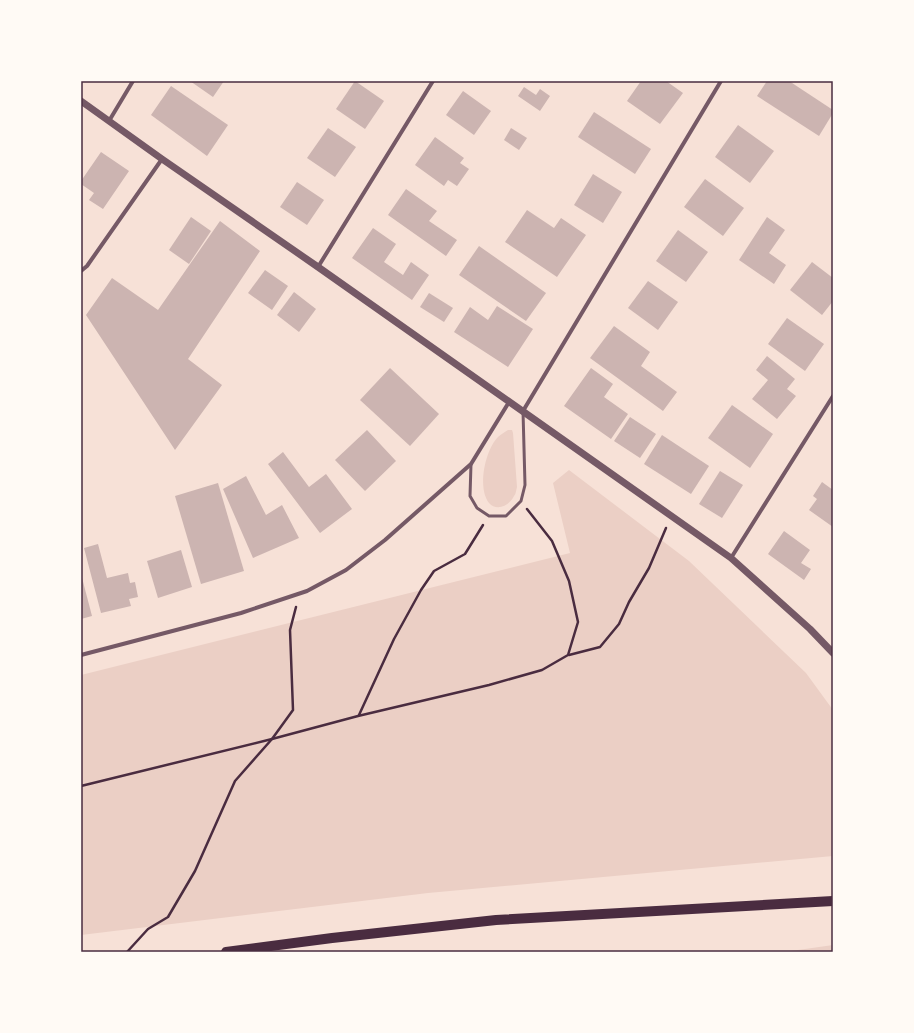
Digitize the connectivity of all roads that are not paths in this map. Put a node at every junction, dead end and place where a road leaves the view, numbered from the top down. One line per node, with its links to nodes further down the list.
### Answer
1 (133, 81): 5 (street)
2 (433, 81): 7 (street)
3 (721, 81): 11 (street)
4 (81, 101): 5 (street)
5 (109, 121): 6 (street)
6 (162, 159): 7 (street); 8 (street)
7 (318, 266): 10 (street)
8 (81, 271)
9 (833, 396): 13 (street)
10 (509, 402): 11 (street); 12 (street)
11 (523, 411): 12 (lane); 13 (street)
12 (471, 464): 15 (street)
13 (731, 558): 14 (street)
14 (833, 653)
15 (81, 655)
16 (833, 901): 17 (main road)
17 (226, 952)

